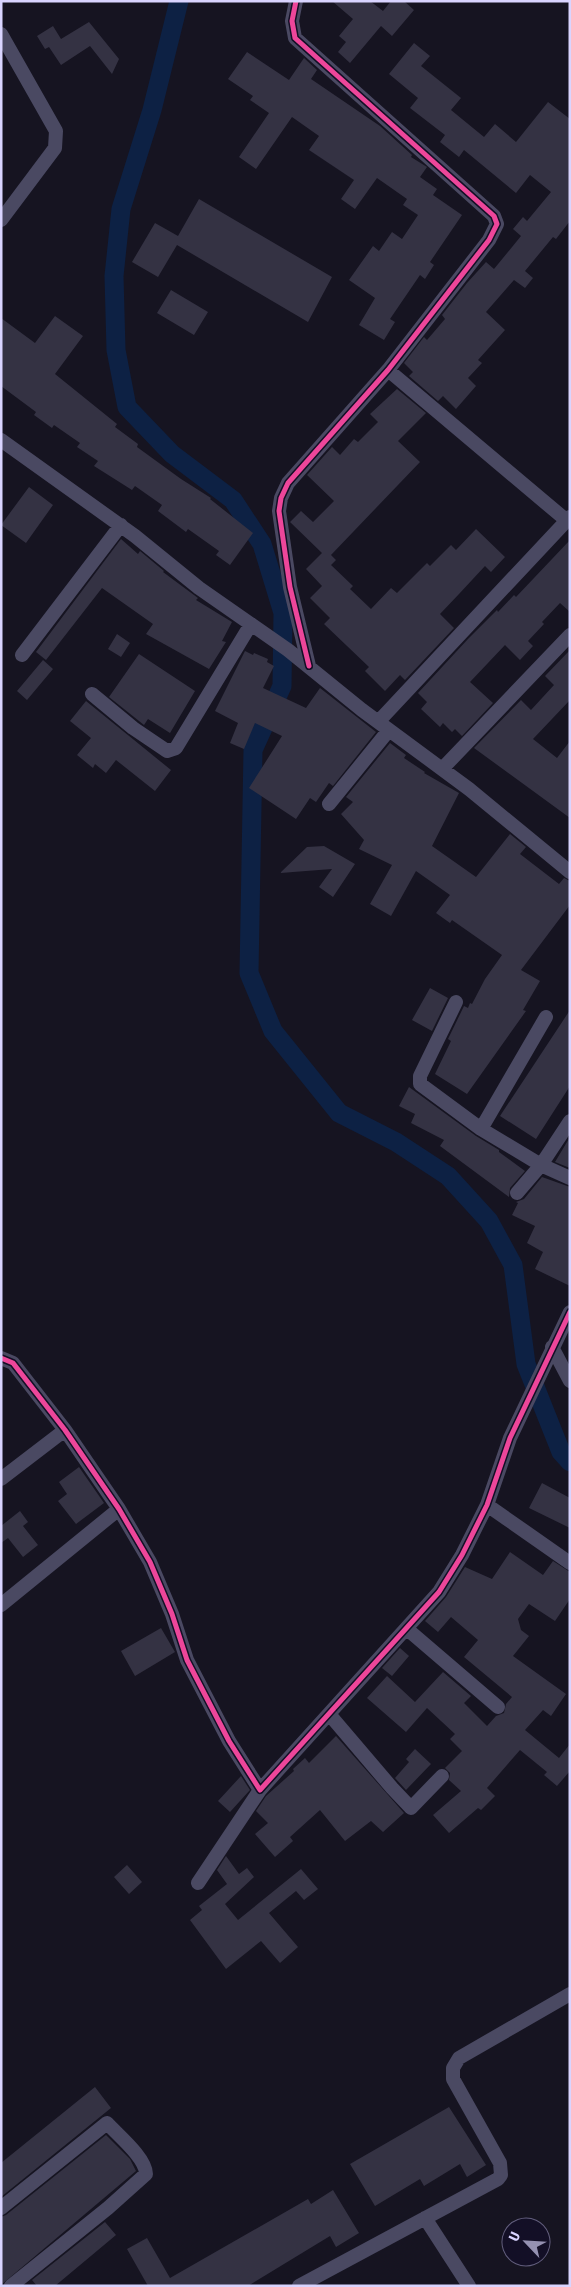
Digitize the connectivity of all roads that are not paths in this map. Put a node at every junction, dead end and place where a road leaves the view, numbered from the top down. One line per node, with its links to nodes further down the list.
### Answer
1 (296, 1): 4 (street)
2 (1, 34): 3 (street)
3 (1, 220)
4 (388, 370): 6 (street); 11 (street)
5 (1, 440): 7 (street)
6 (568, 518): 13 (street)
7 (121, 526): 8 (street); 10 (street)
8 (257, 628): 11 (street); 12 (street)
9 (570, 635): 14 (street)
10 (22, 654)
11 (309, 666): 13 (street)
12 (92, 694)
13 (384, 726): 14 (street); 15 (street)
14 (442, 769): 16 (street)
15 (329, 804)
16 (570, 872)
17 (456, 1002): 20 (street)
18 (546, 1016): 20 (street)
19 (570, 1121): 21 (street)
20 (481, 1128): 21 (street)
21 (541, 1164): 22 (street); 23 (street)
22 (570, 1178)
23 (517, 1194)
24 (570, 1312): 25 (street)
25 (552, 1347): 27 (street); 30 (street)
26 (1, 1358): 28 (street)
27 (570, 1381)
28 (65, 1430): 29 (street); 31 (street)
29 (1, 1479)
30 (487, 1505): 32 (street); 34 (street)
31 (119, 1510): 33 (street); 38 (street)
32 (570, 1563)
33 (1, 1605)
34 (407, 1629): 35 (street); 36 (street)
35 (498, 1707)
36 (329, 1714): 37 (street); 38 (street)
37 (442, 1776)
38 (260, 1790): 39 (street)
39 (198, 1883)
40 (570, 1994): 42 (street)
41 (1, 2208): 43 (street)
42 (425, 2218): 44 (street); 45 (street)
43 (11, 2286)
44 (299, 2286)
45 (469, 2286)

